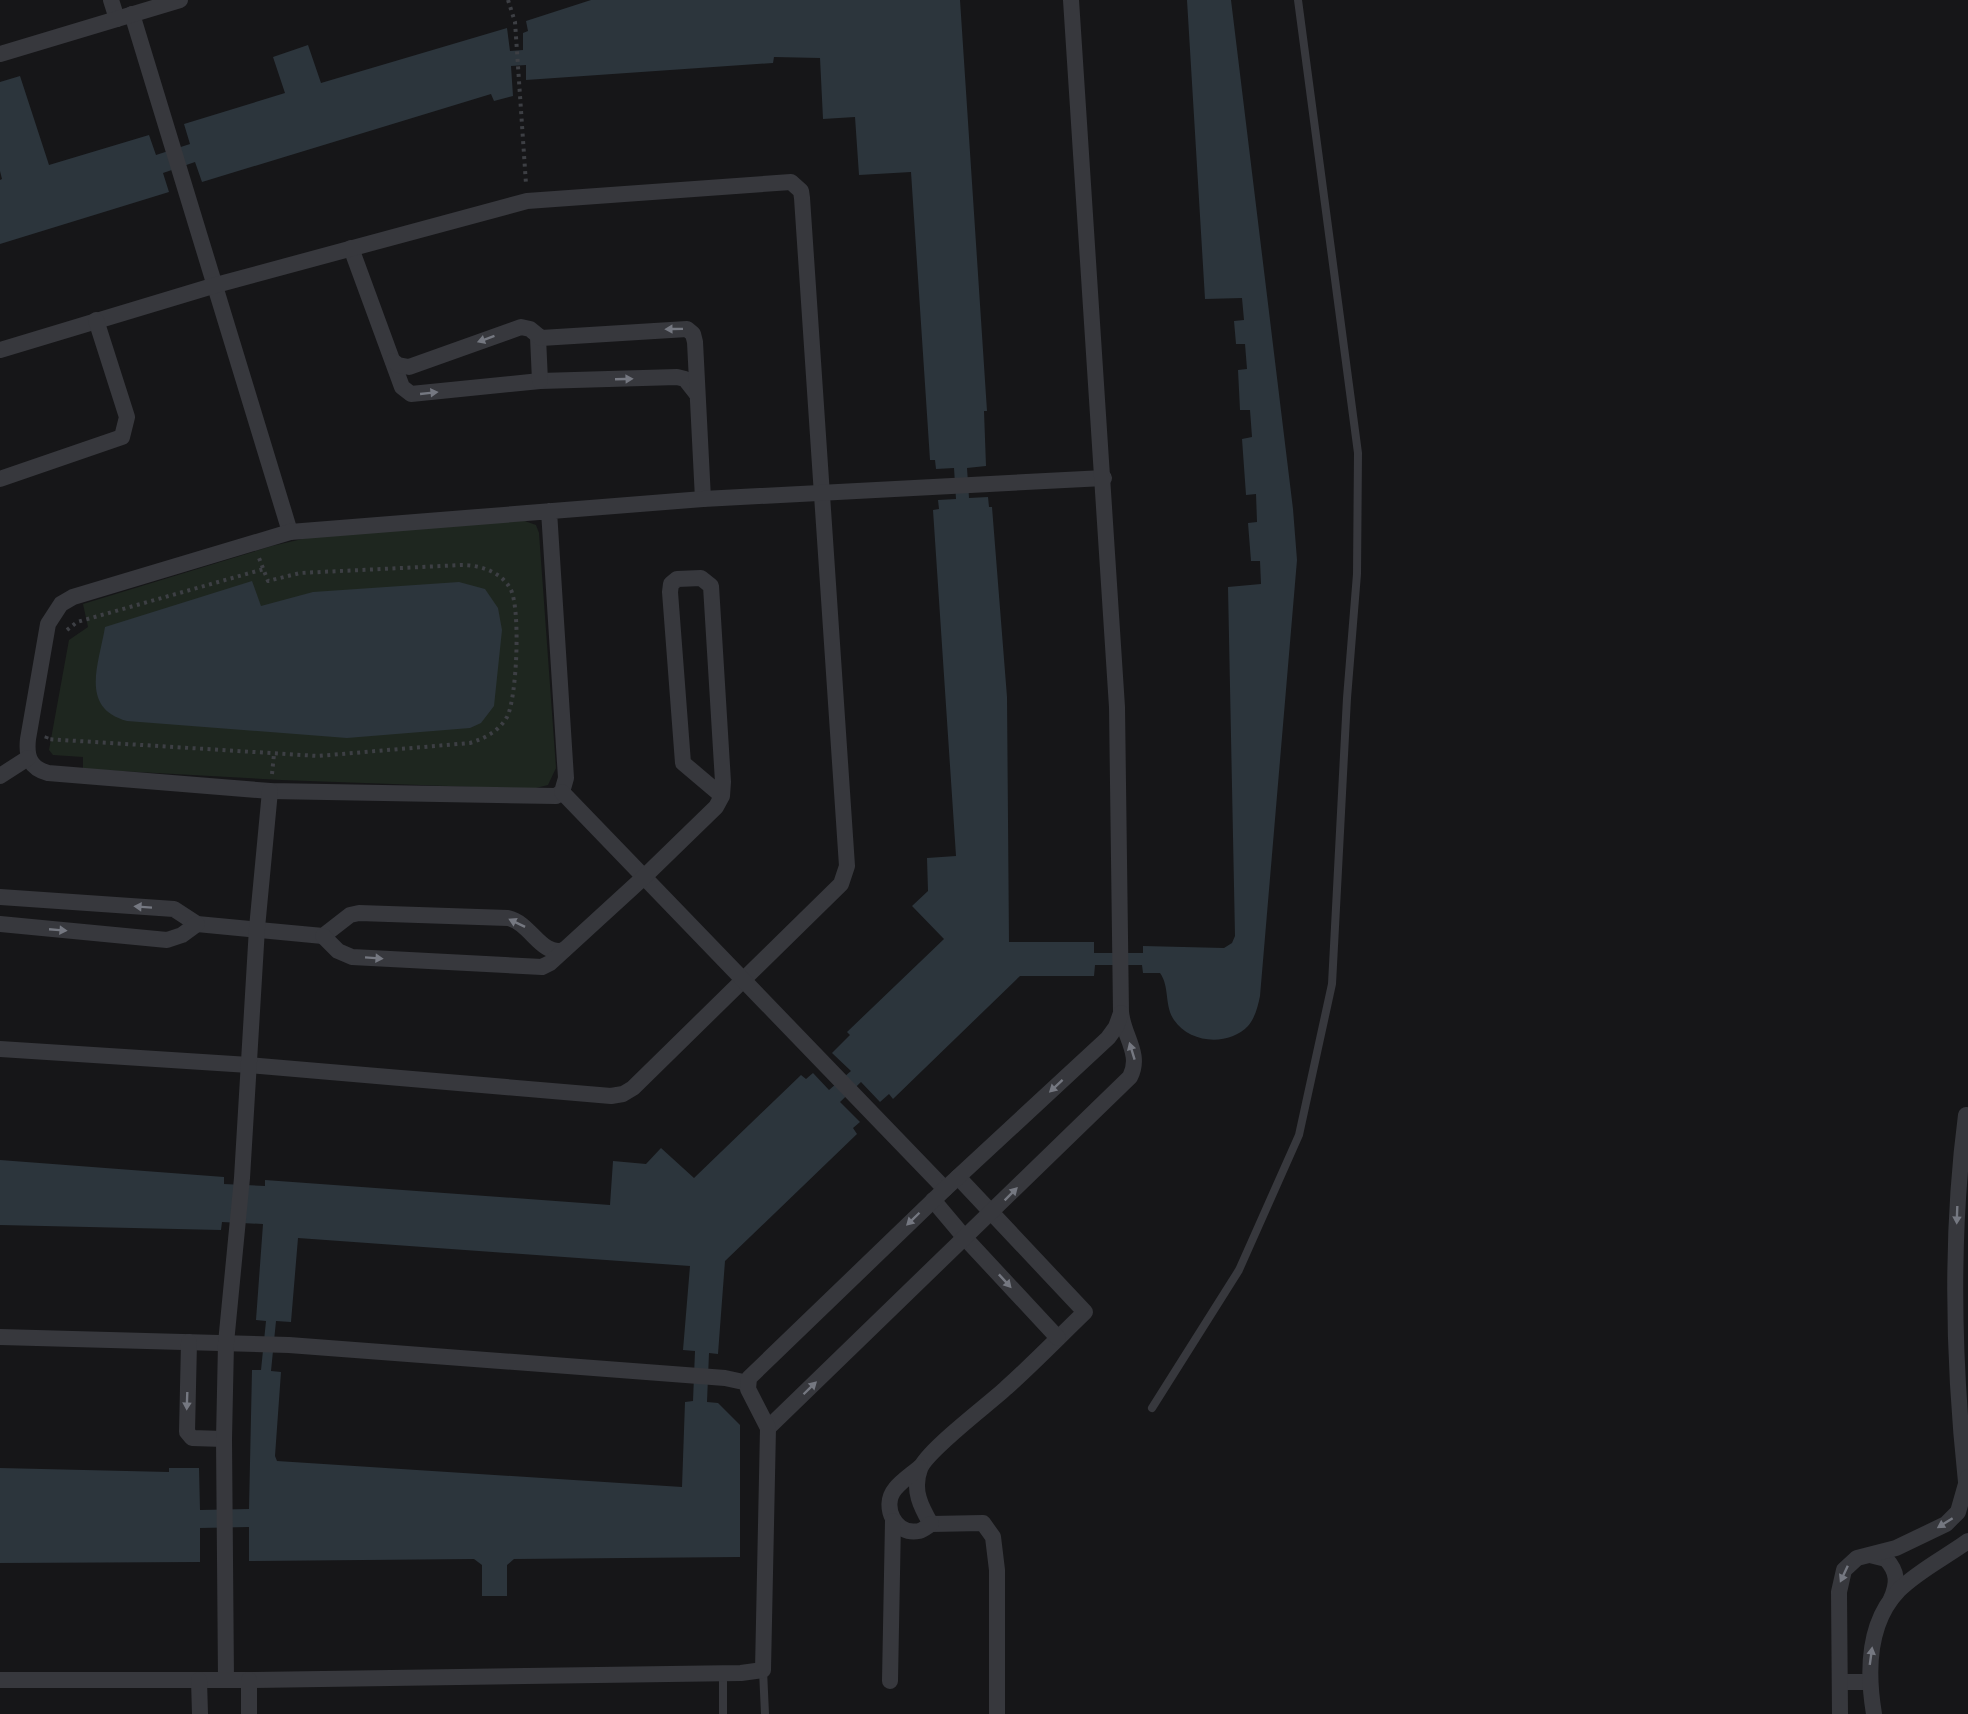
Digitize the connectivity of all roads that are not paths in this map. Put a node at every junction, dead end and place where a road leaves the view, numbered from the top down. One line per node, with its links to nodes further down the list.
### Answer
1 (111, 0): 6 (street)
2 (180, 0): 5 (street)
3 (1071, 0): 17 (street)
4 (1298, 0): 48 (lane)
5 (147, 5): 6 (street)
6 (124, 16): 7 (street); 9 (street)
7 (0, 54)
8 (351, 248): 9 (street); 13 (street); 18 (street)
9 (216, 285): 10 (street); 21 (street)
10 (96, 320): 12 (street); 16 (street)
11 (538, 337): 13 (street, one-way to 13); 14 (street); 15 (street, one-way to 11)
12 (0, 350)
13 (393, 361): 14 (street, one-way to 14)
14 (540, 381): 15 (street, one-way to 15)
15 (696, 393): 19 (street)
16 (0, 478)
17 (1104, 478): 18 (street); 35 (street)
18 (824, 493): 19 (street); 34 (street)
19 (703, 499): 20 (street)
20 (549, 511): 21 (street); 25 (street)
21 (290, 532): 22 (street)
22 (28, 758): 23 (street); 24 (street)
23 (0, 776)
24 (270, 791): 25 (street); 31 (street)
25 (562, 792): 27 (street)
26 (722, 796): 26 (street); 27 (street)
27 (644, 877): 33 (street); 34 (street)
28 (0, 897): 30 (street, one-way to 28)
29 (0, 924): 30 (street, one-way to 30)
30 (197, 924): 31 (street)
31 (257, 928): 32 (street); 37 (street)
32 (323, 936): 33 (street, one-way to 33); 33 (street, one-way to 32)
33 (564, 950)
34 (743, 979): 37 (street); 40 (street)
35 (1121, 1012): 39 (street, one-way to 39); 41 (street, one-way to 35)
36 (0, 1049): 37 (street)
37 (249, 1065): 46 (street)
38 (1968, 1110): 52 (street, one-way to 52)
39 (957, 1177): 40 (street); 41 (street)
40 (939, 1194): 42 (street); 47 (street, one-way to 47)
41 (993, 1211): 42 (street); 44 (street)
42 (965, 1238): 44 (street, one-way to 44); 49 (street, one-way to 42)
43 (0, 1338): 45 (street)
44 (1058, 1338): 51 (street)
45 (189, 1342): 46 (street); 50 (street, one-way to 50)
46 (226, 1343): 47 (street); 50 (street)
47 (748, 1383): 49 (street)
48 (1152, 1408)
49 (768, 1428): 59 (street)
50 (224, 1439): 61 (street)
51 (920, 1467): 54 (street); 55 (street)
52 (1966, 1484): 53 (street); 57 (street, one-way to 57)
53 (1968, 1512)
54 (893, 1521): 55 (street); 65 (street)
55 (932, 1524): 72 (street)
56 (1968, 1541): 58 (street)
57 (1865, 1555): 58 (street); 66 (street, one-way to 66)
58 (1891, 1600): 67 (street, one-way to 58)
59 (763, 1670): 60 (street); 71 (lane)
60 (723, 1673): 64 (street); 70 (lane)
61 (225, 1679): 63 (street); 64 (street)
62 (0, 1680): 63 (street)
63 (200, 1680): 68 (street)
64 (249, 1680): 69 (street)
65 (890, 1681)
66 (1840, 1682): 67 (street); 73 (street)
67 (1870, 1682): 74 (street)
68 (200, 1714)
69 (249, 1714)
70 (723, 1714)
71 (765, 1714)
72 (997, 1714)
73 (1840, 1714)
74 (1874, 1714)

